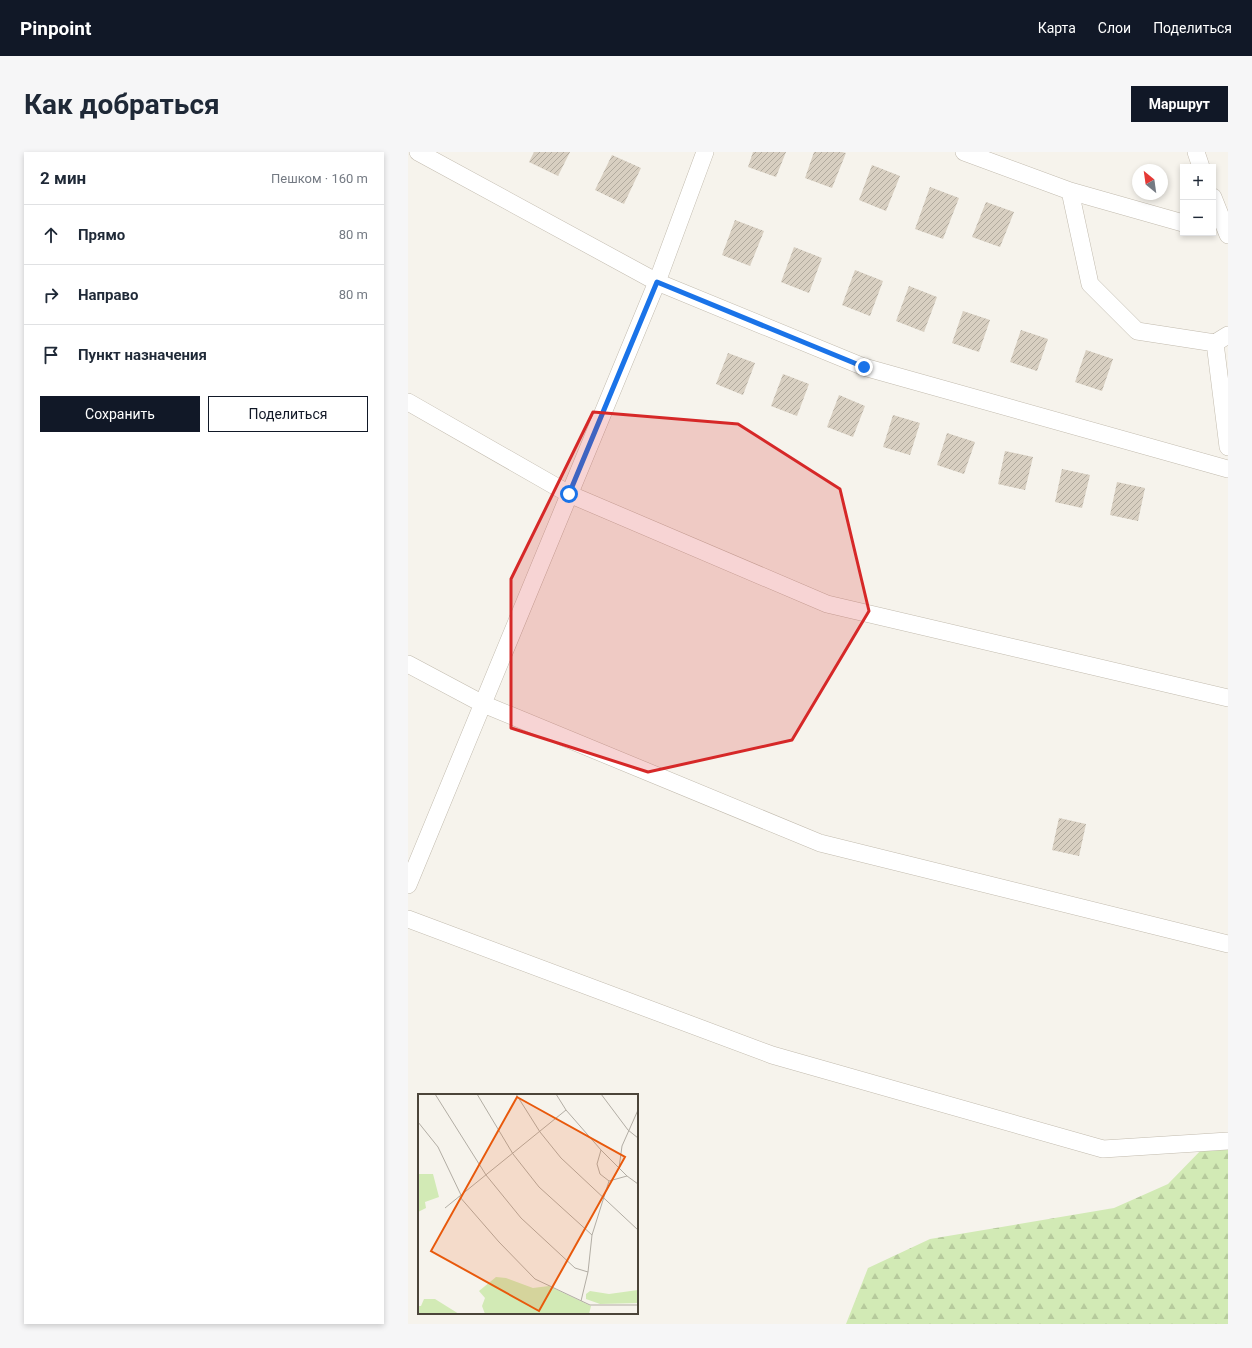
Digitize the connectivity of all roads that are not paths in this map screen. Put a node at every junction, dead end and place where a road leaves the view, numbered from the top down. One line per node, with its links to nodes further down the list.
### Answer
1 (418, 152): 11 (street)
2 (705, 152): 11 (street)
3 (964, 152): 6 (street)
4 (1196, 152): 5 (street)
5 (1200, 164)
6 (1070, 191): 8 (street); 12 (street)
7 (1214, 200): 10 (street)
8 (1180, 222)
9 (1216, 232): 10 (street)
10 (1228, 235)
11 (657, 282): 15 (street); 16 (street)
12 (1222, 339): 14 (street)
13 (408, 402): 16 (street)
14 (1228, 447)
15 (1228, 469)
16 (569, 494): 18 (street); 19 (street)
17 (408, 664): 19 (street)
18 (1228, 698)
19 (483, 704): 20 (street); 22 (street)
20 (408, 885)
21 (408, 919): 23 (street)
22 (1228, 944)
23 (1228, 1142)

